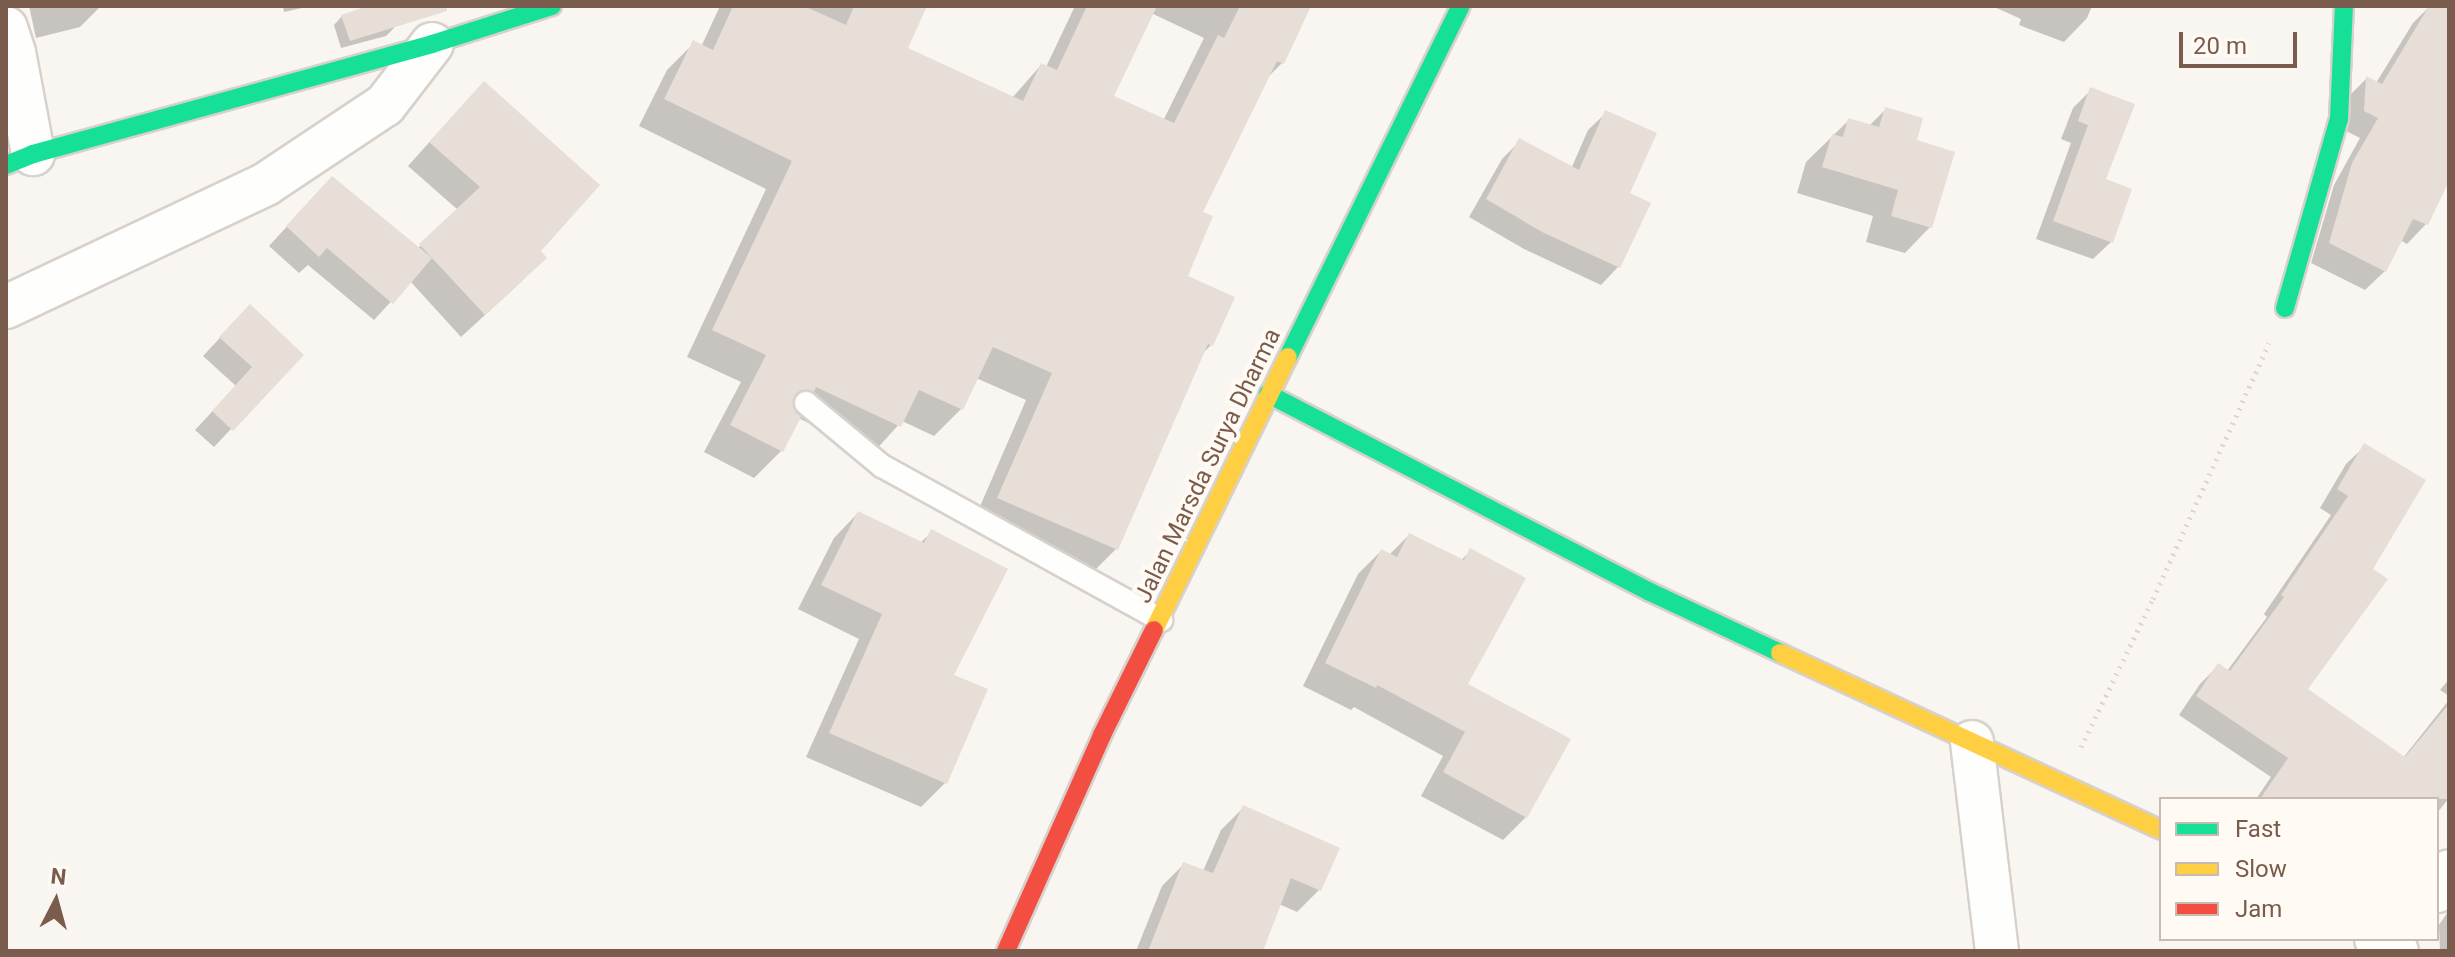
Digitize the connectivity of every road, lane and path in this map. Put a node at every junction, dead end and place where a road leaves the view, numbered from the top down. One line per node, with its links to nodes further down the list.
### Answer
1 (552, 6): 5 (main road)
2 (1461, 6): 9 (main road, Jalan Marsda Surya Dharma)
3 (2344, 6): 8 (main road)
4 (6, 28): 6 (street)
5 (432, 44): 6 (main road); 7 (street)
6 (20, 160)
7 (6, 307)
8 (2285, 308): 13 (path)
9 (1268, 394): 11 (main road, Jalan Marsda Surya Dharma); 12 (main road)
10 (806, 403): 11 (lane)
11 (1161, 620): 16 (main road, Jalan Marsda Surya Dharma)
12 (1972, 742): 13 (main road); 17 (street)
13 (2063, 784): 14 (main road)
14 (2159, 829)
15 (2380, 941): 18 (street)
16 (1006, 951)
17 (1997, 951)
18 (2398, 951)

